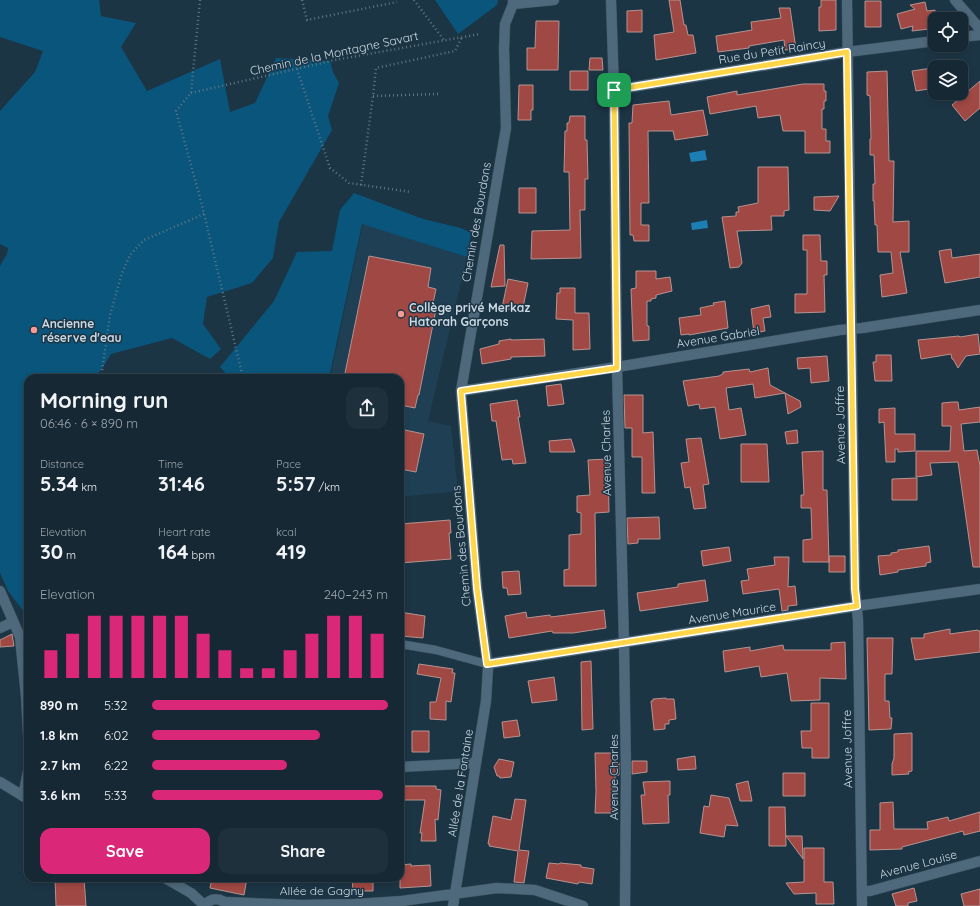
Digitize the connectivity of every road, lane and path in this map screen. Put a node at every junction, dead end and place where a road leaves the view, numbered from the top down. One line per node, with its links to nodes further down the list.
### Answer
1 (200, 0): 20 (path)
2 (302, 0): 8 (path)
3 (414, 0): 15 (path)
4 (554, 0): 9 (street)
5 (611, 0): 19 (street, Avenue Charles)
6 (847, 0): 17 (street, Avenue Joffre)
7 (955, 0): 10 (street)
8 (397, 2)
9 (513, 2): 31 (street, Chemin des Bourdons)
10 (980, 29)
11 (480, 34): 14 (path, Chemin de la Montagne Savart)
12 (980, 35): 13 (street)
13 (968, 36)
14 (462, 37): 15 (path, Chemin de la Montagne Savart); 22 (path)
15 (444, 40): 18 (path, Chemin de la Montagne Savart)
16 (928, 42): 17 (street, Rue du Petit Raincy)
17 (847, 52): 19 (street, Rue du Petit Raincy); 27 (street, Avenue Joffre)
18 (297, 69): 20 (path, Chemin de la Montagne Savart); 23 (path)
19 (614, 90): 28 (street, Avenue Charles)
20 (191, 94): 25 (path)
21 (438, 94): 22 (path)
22 (373, 96): 23 (path)
23 (361, 185): 24 (path)
24 (411, 192)
25 (204, 214): 29 (path); 30 (path)
26 (980, 310): 27 (street, Avenue Gabriel)
27 (852, 329): 28 (street, Avenue Gabriel); 34 (street, Avenue Joffre)
28 (617, 368): 31 (street, Avenue Gabriel); 37 (street, Avenue Charles)
29 (102, 374)
30 (243, 374)
31 (461, 391): 39 (street, Chemin des Bourdons)
32 (980, 589): 34 (street, Avenue Maurice)
33 (0, 591): 35 (street)
34 (857, 606): 37 (street, Avenue Maurice); 47 (street, Avenue Joffre)
35 (13, 622): 36 (street); 40 (street)
36 (0, 628)
37 (624, 643): 39 (street, Avenue Maurice); 53 (street, Avenue Charles)
38 (404, 645): 39 (lane)
39 (487, 664): 41 (street, Allée de la Fontaine)
40 (24, 676)
41 (476, 763): 42 (street); 48 (street, Allée de la Fontaine)
42 (404, 767)
43 (0, 782): 44 (street)
44 (24, 796)
45 (980, 861): 47 (street, Avenue Louise)
46 (172, 882): 50 (street)
47 (862, 892): 54 (street, Avenue Joffre)
48 (455, 895): 49 (street, Allée de Gagny); 51 (street, Allée de la Fontaine); 52 (street, Allée de Gagny)
49 (227, 904): 50 (street, Allée de Gagny)
50 (204, 906)
51 (453, 906)
52 (583, 906)
53 (625, 906)
54 (862, 906)

